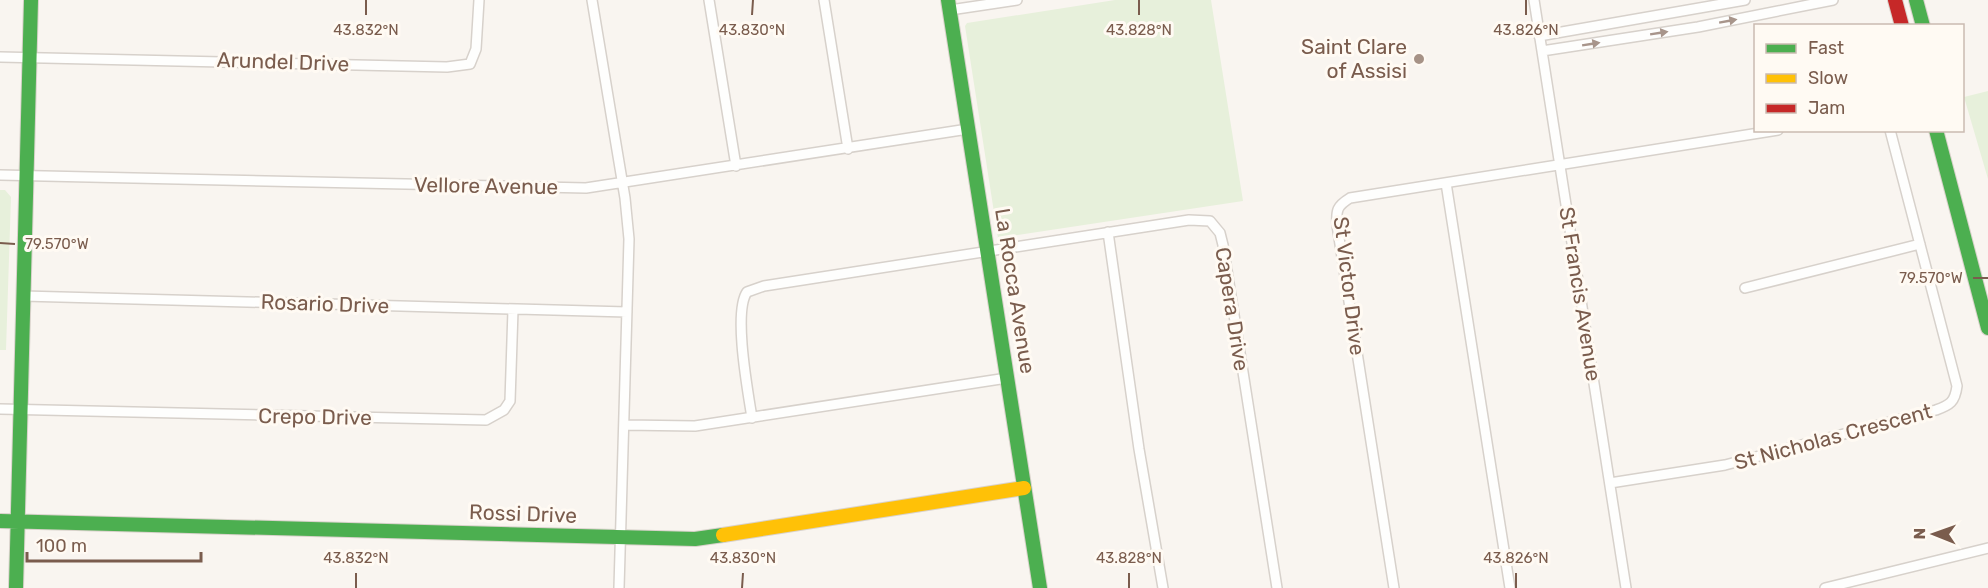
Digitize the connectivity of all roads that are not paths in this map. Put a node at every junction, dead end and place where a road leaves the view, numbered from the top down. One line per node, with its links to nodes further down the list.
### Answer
1 (31, 0): 18 (street)
2 (479, 0): 18 (street, Arundel Drive)
3 (592, 0): 28 (street)
4 (709, 0): 25 (street)
5 (824, 0): 23 (street)
6 (1017, 0): 12 (street)
7 (1534, 0): 15 (street, St Francis Avenue)
8 (1745, 0): 15 (street)
9 (1833, 0): 16 (street, one-way to 9)
10 (1895, 0): 13 (street)
11 (1916, 0): 14 (street)
12 (949, 5): 19 (street, La Rocca Avenue)
13 (1901, 24)
14 (1922, 24)
15 (1539, 36): 16 (street, St Francis Avenue)
16 (1542, 51): 24 (street, St Francis Avenue)
17 (0, 57): 18 (street)
18 (30, 58): 27 (street)
19 (968, 129): 23 (street, Vellore Avenue); 32 (street, La Rocca Avenue)
20 (1765, 132): 24 (street)
21 (1891, 132): 31 (street, St Nicholas Crescent)
22 (1937, 132): 37 (street)
23 (848, 149): 25 (street, Vellore Avenue)
24 (1559, 165): 29 (street, St Victor Drive); 43 (street, St Francis Avenue)
25 (736, 166): 28 (street, Vellore Avenue)
26 (0, 175): 27 (street, Vellore Avenue)
27 (27, 176): 28 (street, Vellore Avenue); 34 (street)
28 (623, 183): 36 (street)
29 (1446, 183): 54 (street, St Victor Drive); 55 (street)
30 (1108, 232): 32 (street, Capera Drive); 52 (street); 53 (street, Capera Drive)
31 (1920, 244): 33 (street); 43 (street, St Nicholas Crescent)
32 (987, 251): 38 (street, La Rocca Avenue); 41 (street, Capera Drive)
33 (1745, 288)
34 (24, 297): 35 (street, Rosario Drive); 40 (street)
35 (513, 310): 36 (street, Rosario Drive); 40 (street, Crepo Drive)
36 (627, 312): 42 (street)
37 (1988, 328)
38 (1007, 378): 41 (street); 44 (street, La Rocca Avenue)
39 (0, 409): 40 (street, Crepo Drive)
40 (21, 410): 46 (street)
41 (752, 418): 42 (street)
42 (624, 425): 47 (street)
43 (1610, 483): 56 (street, St Francis Avenue)
44 (1024, 488): 47 (street, Rossi Drive); 51 (street, La Rocca Avenue)
45 (0, 521): 46 (street, Rossi Drive)
46 (18, 521): 47 (street, Rossi Drive); 49 (street)
47 (620, 537): 50 (street)
48 (1988, 548): 57 (street)
49 (16, 588)
50 (619, 588)
51 (1040, 588)
52 (1163, 588)
53 (1277, 588)
54 (1394, 588)
55 (1510, 588)
56 (1626, 588)
57 (1825, 588)

